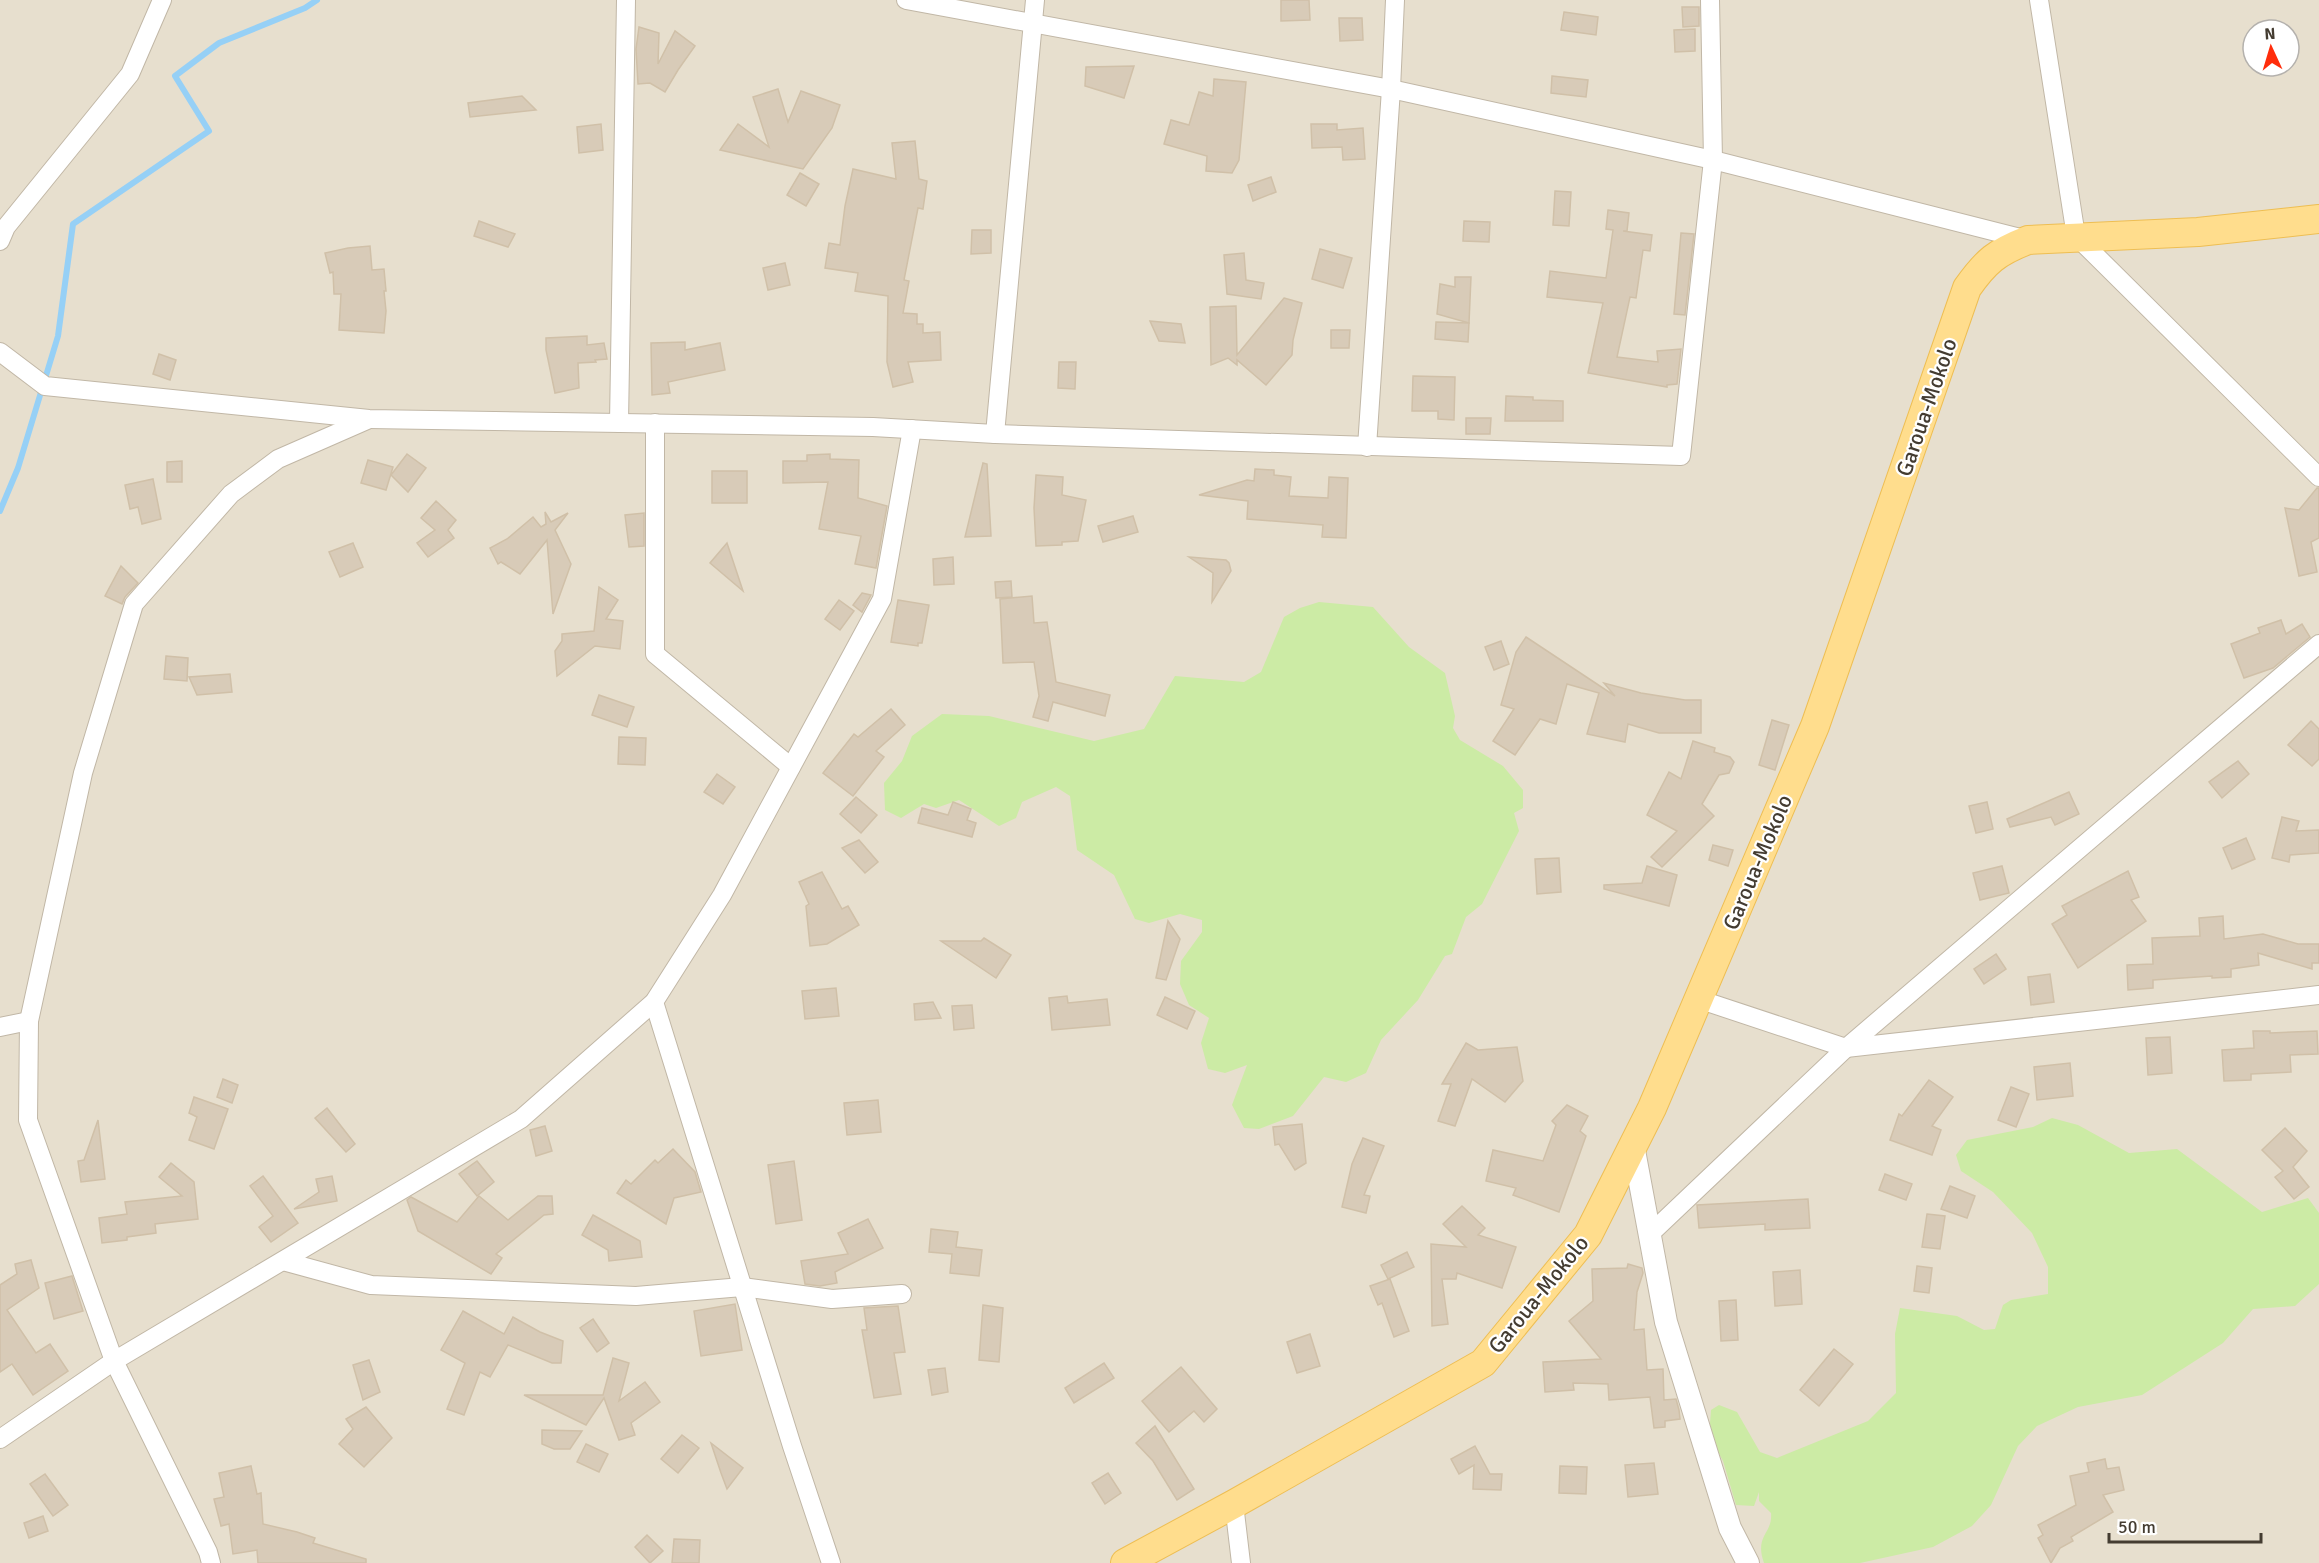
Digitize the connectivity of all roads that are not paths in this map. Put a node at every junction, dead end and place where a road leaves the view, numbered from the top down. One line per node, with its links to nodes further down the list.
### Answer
1 (162, 0): 14 (street)
2 (626, 0): 17 (street)
3 (906, 0): 8 (street)
4 (1035, 0): 8 (street)
5 (1395, 0): 9 (street)
6 (1710, 0): 10 (street)
7 (2039, 0): 12 (street)
8 (1032, 24): 9 (street); 20 (street)
9 (1391, 89): 10 (street); 21 (street)
10 (1713, 160): 13 (street); 21 (street)
11 (2319, 219): 12 (main road, Garoua-Mokolo)
12 (2076, 236): 13 (main road, Garoua-Mokolo); 22 (street)
13 (2028, 240): 26 (main road, Garoua-Mokolo)
14 (0, 241)
15 (0, 352): 16 (street)
16 (369, 419): 17 (street); 28 (street)
17 (619, 423): 18 (street)
18 (654, 423): 19 (street); 24 (street)
19 (912, 429): 20 (street); 24 (street)
20 (995, 434): 21 (street)
21 (1367, 447)
22 (2319, 477)
23 (2319, 644): 30 (street)
24 (792, 767): 27 (street)
25 (2319, 995): 30 (street)
26 (1698, 999): 30 (street); 31 (main road, Garoua-Mokolo)
27 (654, 1002): 33 (street); 34 (street)
28 (29, 1021): 29 (street); 36 (street)
29 (0, 1027)
30 (1846, 1048): 32 (street)
31 (1633, 1145): 32 (street); 38 (main road, Garoua-Mokolo)
32 (1650, 1234): 43 (street)
33 (284, 1261): 34 (street); 36 (street)
34 (742, 1287): 35 (street); 40 (street)
35 (902, 1294)
36 (114, 1361): 37 (street); 39 (street)
37 (0, 1439)
38 (1234, 1504): 41 (main road, Garoua-Mokolo); 42 (street)
39 (212, 1563)
40 (831, 1563)
41 (1125, 1563)
42 (1240, 1563)
43 (1748, 1563)

